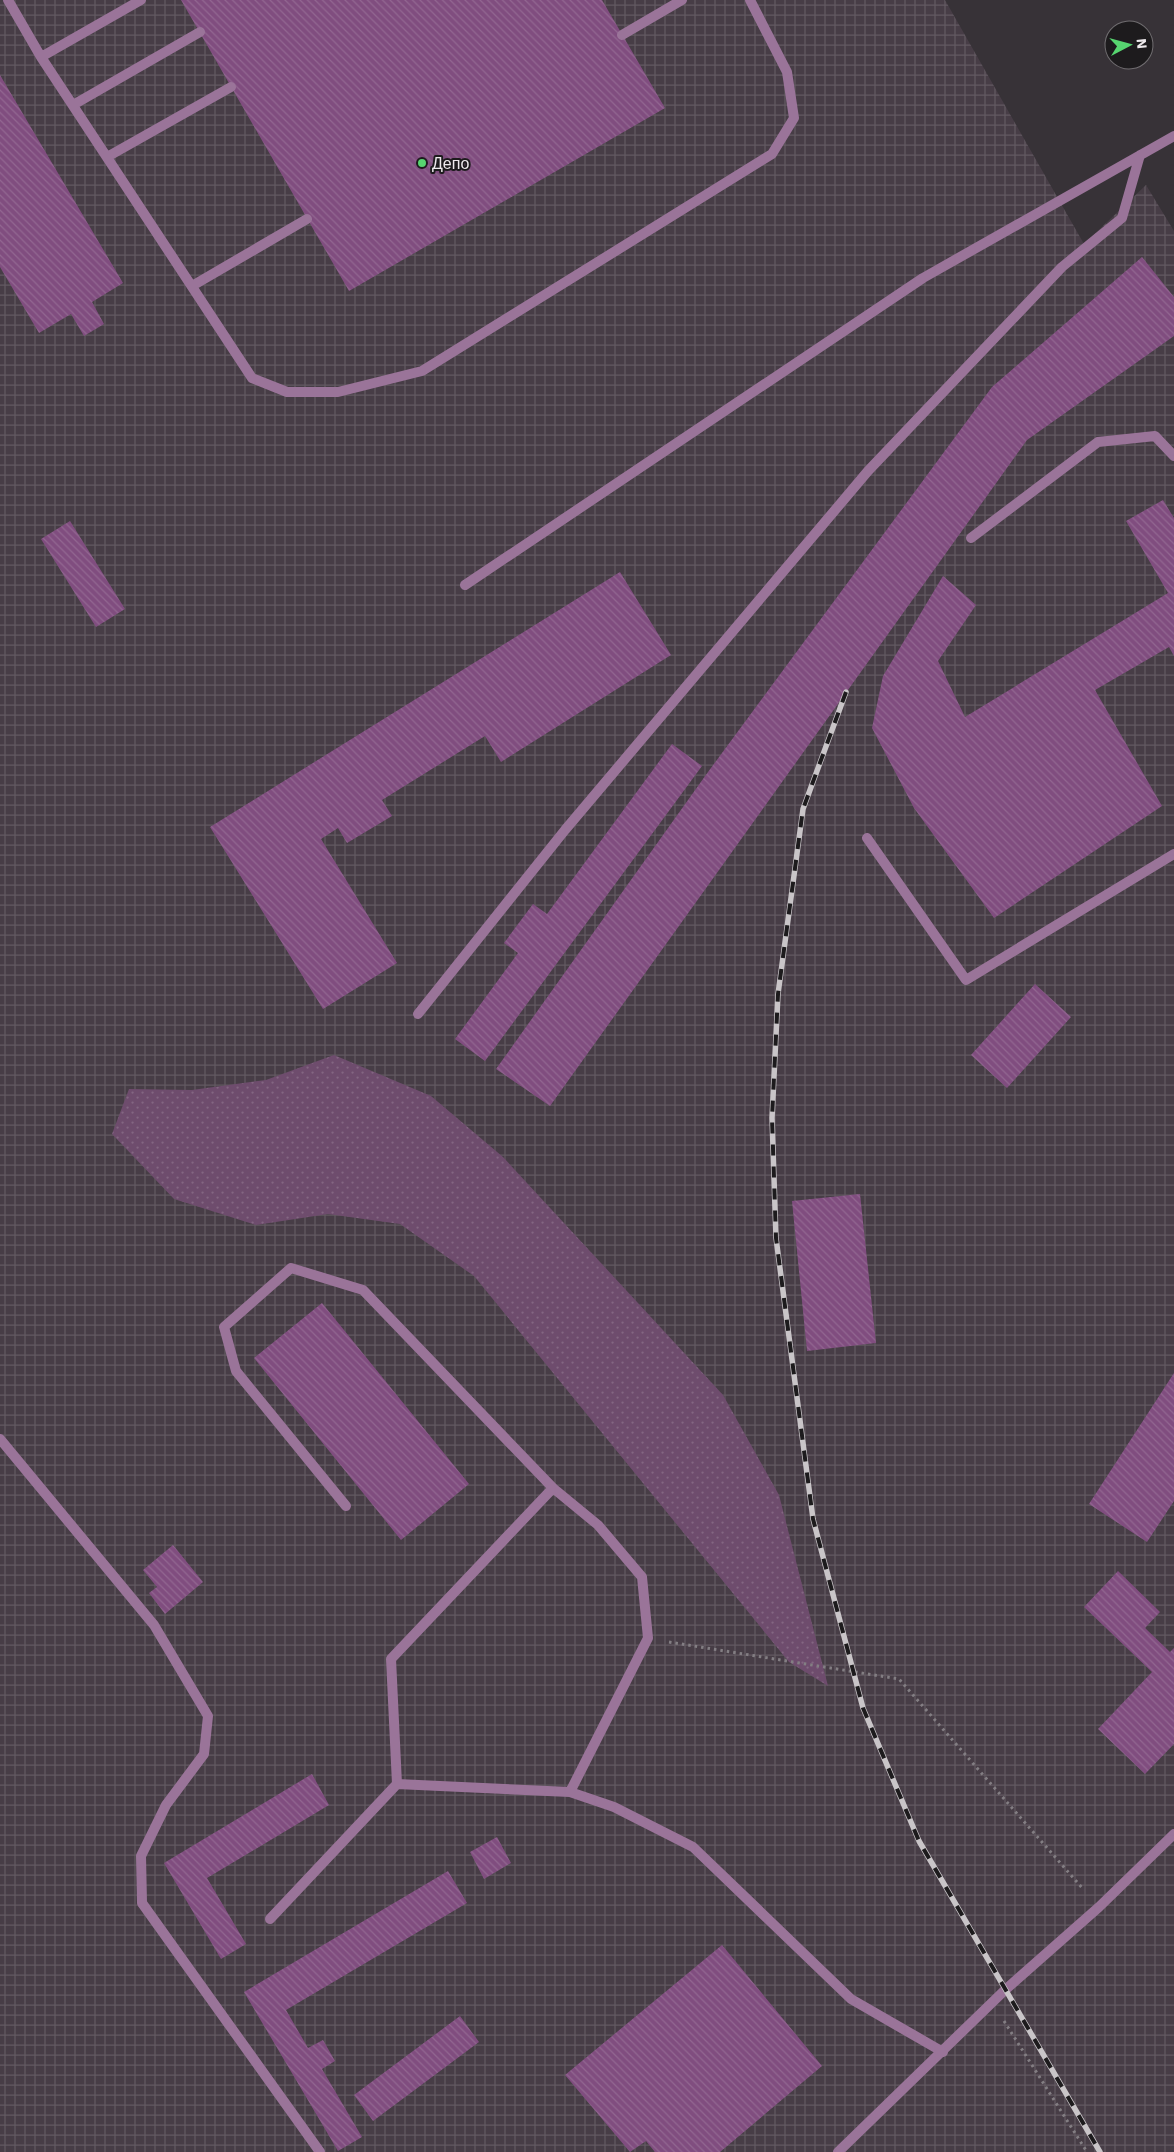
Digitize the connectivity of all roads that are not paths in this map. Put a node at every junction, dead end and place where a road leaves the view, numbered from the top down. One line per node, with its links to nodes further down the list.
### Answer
1 (8, 0): 7 (street)
2 (141, 0): 7 (street)
3 (682, 0): 6 (street)
4 (750, 0): 14 (street)
5 (200, 32): 9 (street)
6 (622, 35)
7 (41, 57): 9 (street)
8 (231, 87): 12 (street)
9 (73, 105): 12 (street)
10 (1174, 136): 11 (street)
11 (1140, 155): 17 (street); 20 (street)
12 (107, 157): 14 (street)
13 (307, 218): 14 (street)
14 (192, 286)
15 (1174, 456): 16 (street)
16 (971, 538)
17 (464, 585)
18 (867, 838): 19 (street)
19 (1174, 854)
20 (418, 1014)
21 (0, 1439): 29 (street)
22 (553, 1488): 23 (street); 24 (street); 25 (street)
23 (346, 1506)
24 (397, 1784): 25 (street); 27 (street)
25 (570, 1792): 28 (street)
26 (1174, 1834): 28 (street)
27 (270, 1919)
28 (943, 2052): 30 (street)
29 (320, 2152)
30 (838, 2152)

